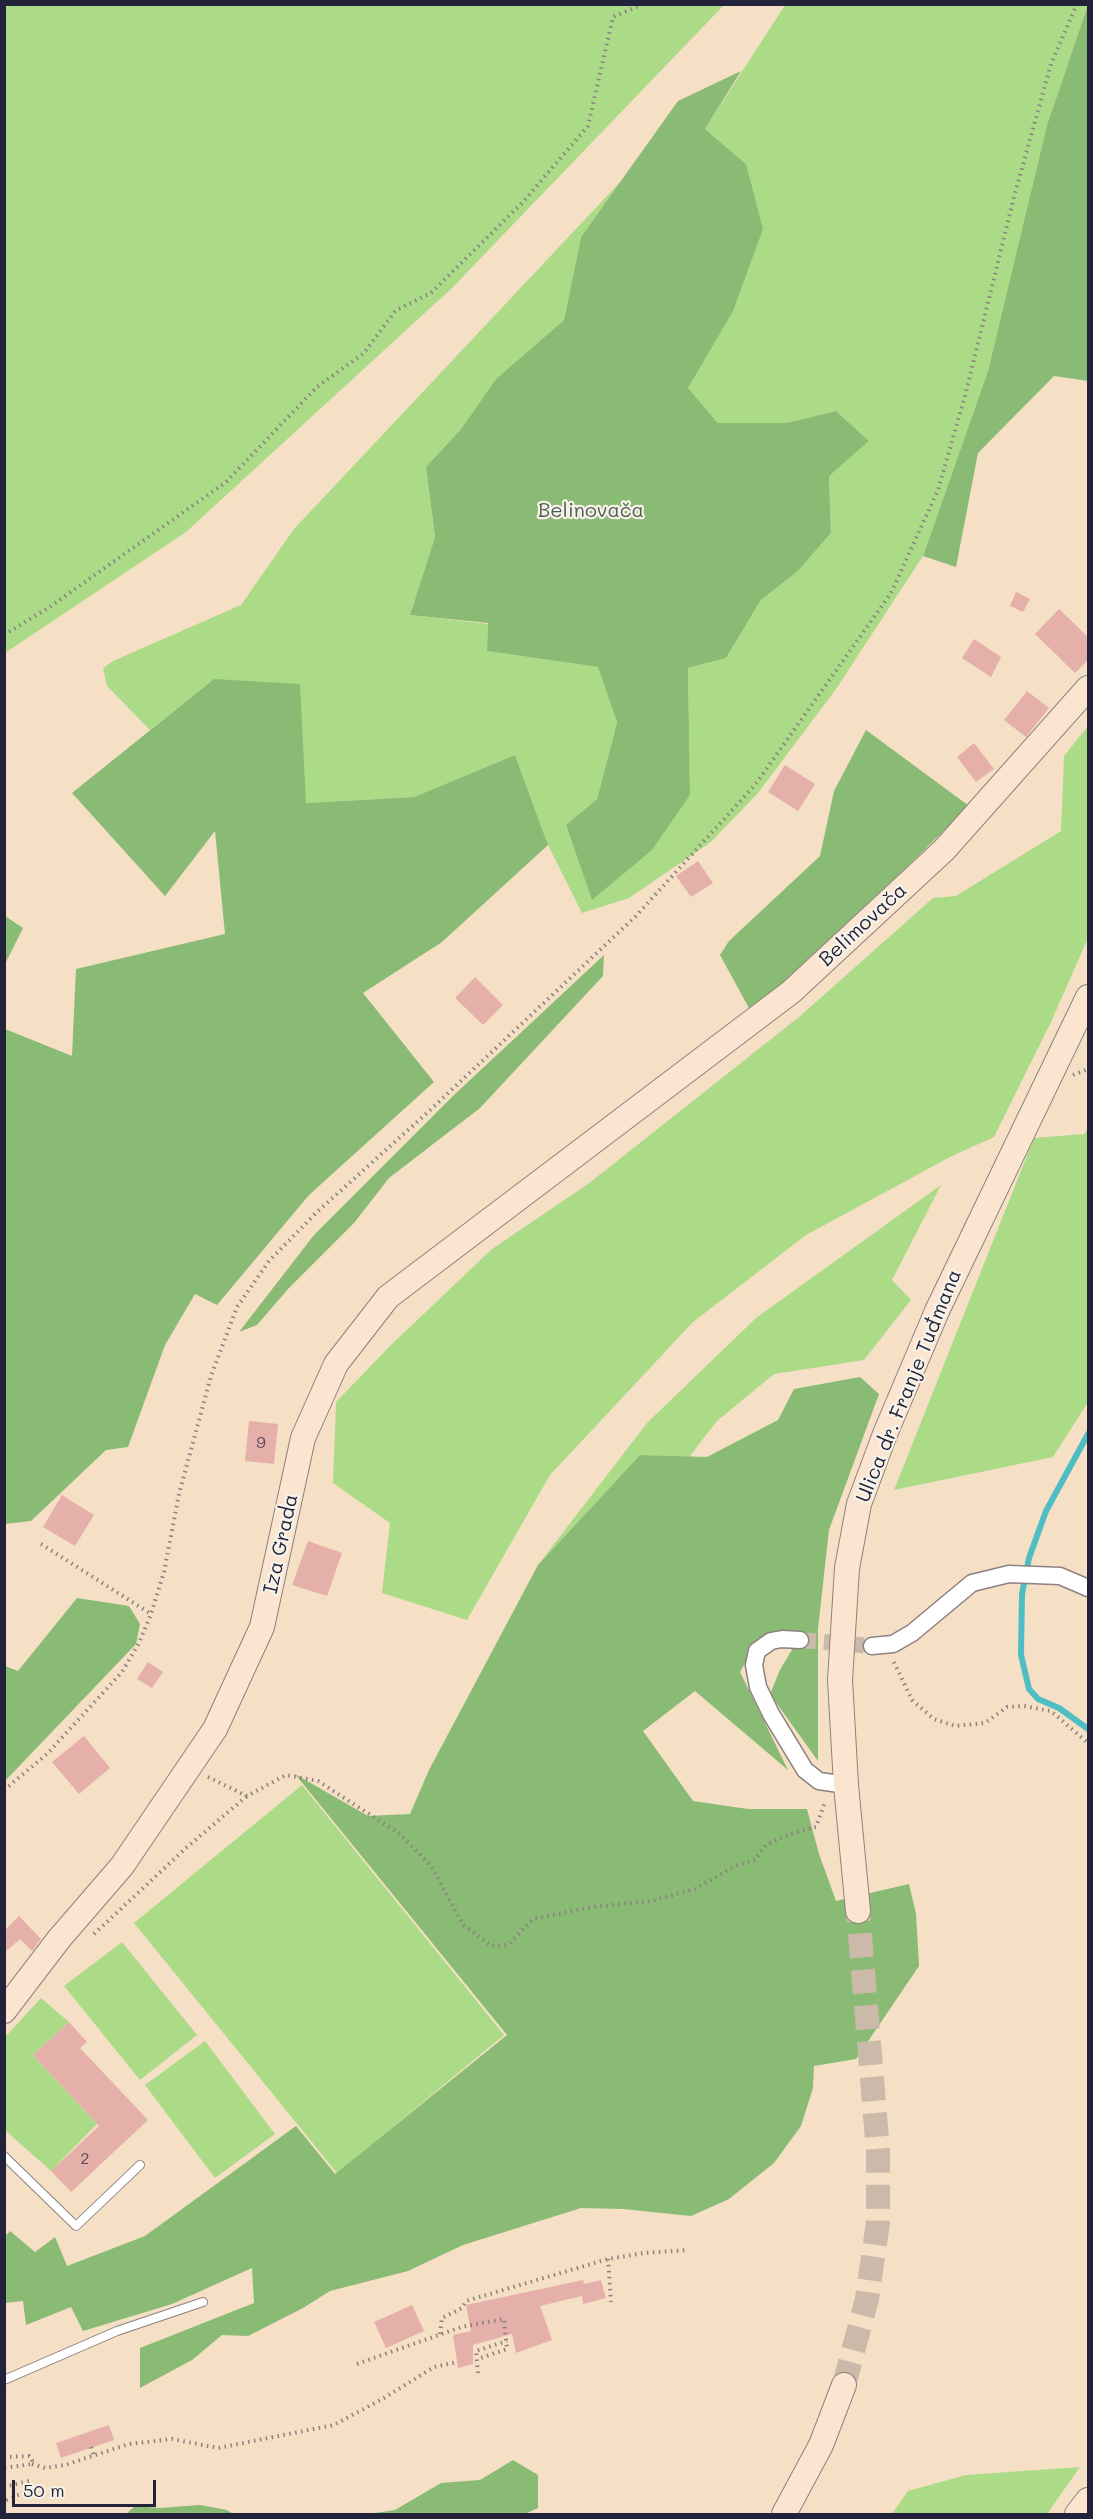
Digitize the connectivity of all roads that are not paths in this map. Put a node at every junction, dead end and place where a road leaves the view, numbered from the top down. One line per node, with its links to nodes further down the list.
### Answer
1 (1089, 688): 3 (street, Belimovača)
2 (1089, 997): 7 (street, Ulica dr. Franje Tuđmana)
3 (608, 1130): 9 (street, Iza Grada)
4 (1089, 1588): 6 (street)
5 (800, 1640): 7 (street)
6 (872, 1646)
7 (838, 1784): 8 (street, Ulica dr. Franje Tuđmana)
8 (858, 1911)
9 (4, 2011)
10 (4, 2156): 11 (lane)
11 (140, 2165)
12 (204, 2302): 13 (lane)
13 (4, 2380)
14 (844, 2385): 16 (street)
15 (1089, 2500): 17 (street)
16 (784, 2514)
17 (1077, 2514)

